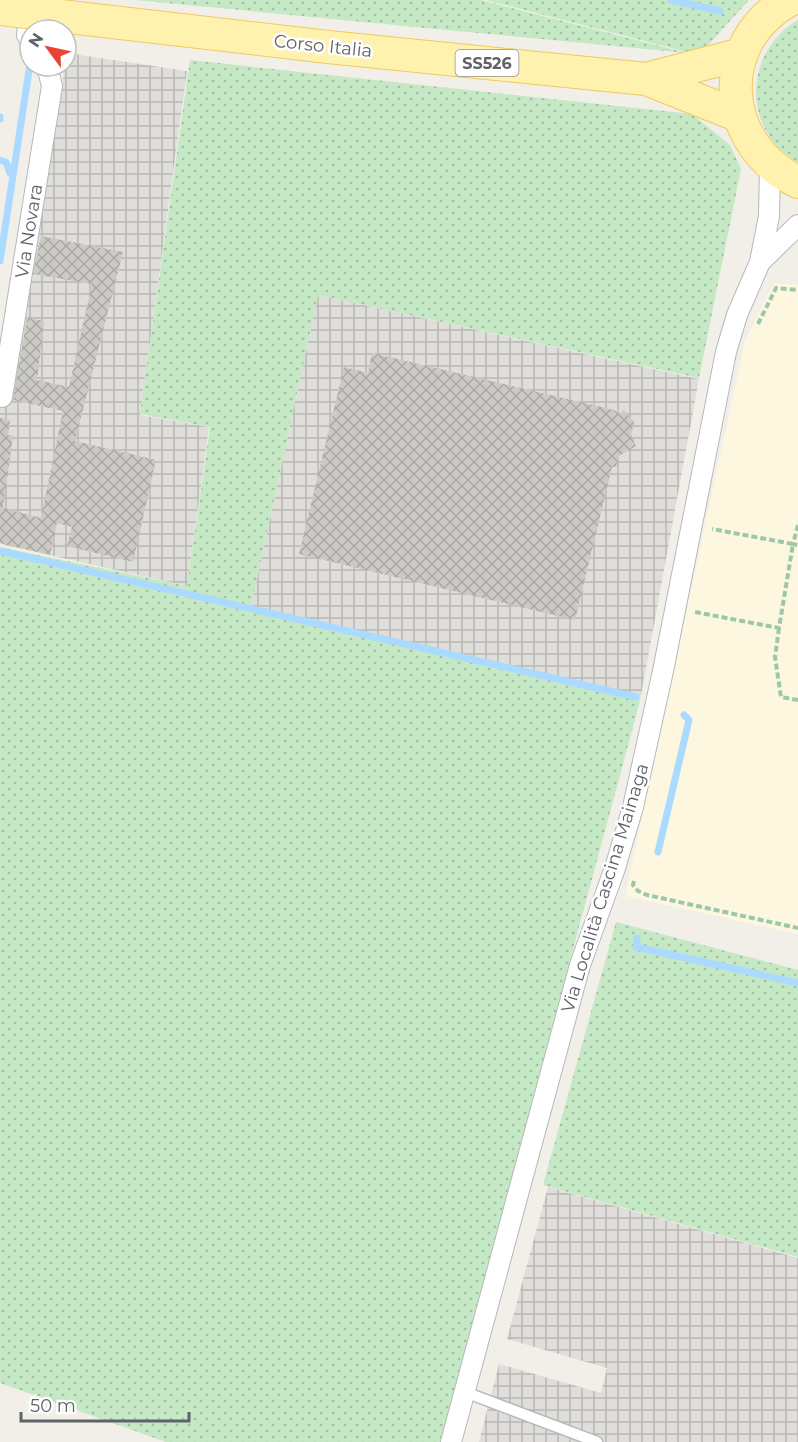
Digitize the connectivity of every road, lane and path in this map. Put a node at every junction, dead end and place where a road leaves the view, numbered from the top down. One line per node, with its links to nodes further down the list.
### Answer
1 (30, 0): 4 (street)
2 (789, 0): 5 (main road)
3 (0, 9): 7 (main road, Corso Italia / SS526, bridge)
4 (28, 18)
5 (742, 54): 7 (main road, Corso Italia / SS526); 8 (main road)
6 (50, 78): 15 (street, Via Novara)
7 (646, 79): 8 (main road, Corso Italia / SS526)
8 (739, 116): 9 (main road)
9 (770, 166): 10 (main road); 12 (street, Via Località Cascina Mainaga)
10 (798, 182)
11 (798, 225): 12 (street, Via Località Cascina Mainaga)
12 (760, 262): 28 (street, Via Località Cascina Mainaga)
13 (798, 290): 14 (path)
14 (757, 327)
15 (2, 397)
16 (713, 518): 18 (path)
17 (798, 525): 20 (path)
18 (711, 529): 19 (path); 20 (path)
19 (709, 540)
20 (796, 545): 24 (path)
21 (696, 602): 22 (path)
22 (694, 612): 23 (path); 24 (path)
23 (693, 623)
24 (779, 628): 25 (path)
25 (798, 700)
26 (636, 873): 27 (path)
27 (798, 928)
28 (465, 1392): 29 (street, Via Località Cascina Mainaga); 30 (lane)
29 (451, 1442)
30 (597, 1442)

